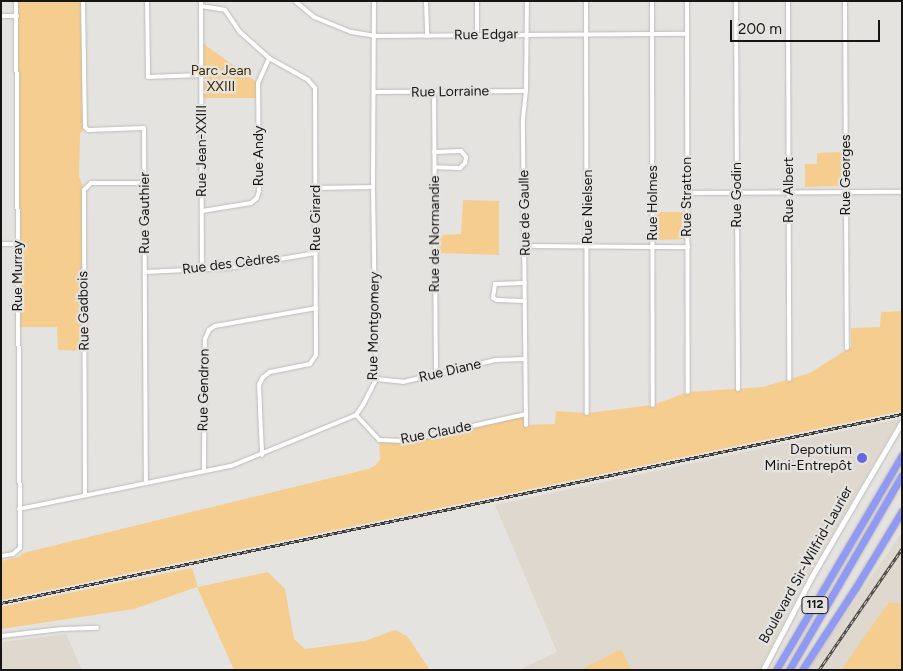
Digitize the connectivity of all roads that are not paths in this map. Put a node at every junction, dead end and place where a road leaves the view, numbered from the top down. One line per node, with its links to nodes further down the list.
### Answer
1 (16, 1): 17 (street, Rue Murray)
2 (83, 1): 32 (street, Rue Gauthier)
3 (147, 1): 26 (street)
4 (294, 1): 23 (street, Rue Edgar)
5 (374, 1): 23 (street, Rue Montgomery)
6 (426, 1): 24 (street)
7 (477, 1): 22 (street)
8 (527, 1): 18 (street, Rue de Gaulle)
9 (586, 1): 19 (street, Rue Nielsen)
10 (652, 1): 20 (street, Rue Holmes)
11 (687, 1): 21 (street, Rue Stratton)
12 (736, 1): 38 (street, Rue Godin)
13 (788, 1): 35 (street, Rue Albert)
14 (845, 1): 39 (street, Rue Georges)
15 (201, 4): 25 (street, Rue Girard); 26 (street, Rue Jean-XXIII)
16 (1, 16): 17 (street)
17 (16, 16): 42 (street, Rue Murray)
18 (527, 34): 19 (street, Rue Edgar); 22 (street, Rue Edgar); 27 (street, Rue de Gaulle)
19 (586, 34): 20 (street, Rue Edgar); 44 (street, Rue Nielsen)
20 (653, 34): 21 (street, Rue Edgar); 45 (street, Rue Holmes)
21 (687, 34): 37 (street, Rue Stratton)
22 (478, 35): 24 (street, Rue Edgar)
23 (375, 36): 24 (street, Rue Edgar); 28 (street, Rue Montgomery)
24 (427, 36)
25 (270, 58): 34 (street, Rue Girard); 40 (street, Rue Andy)
26 (201, 75): 40 (street, Rue Jean-XXIII)
27 (526, 90): 29 (street, Rue Lorraine); 43 (street, Rue de Gaulle)
28 (375, 92): 29 (street, Rue Lorraine); 33 (street, Rue Montgomery)
29 (434, 92): 30 (street, Rue de Normandie)
30 (434, 152): 31 (street, Rue de Normandie); 31 (street)
31 (434, 167): 55 (street, Rue de Normandie)
32 (144, 184): 49 (street, Rue Gauthier); 71 (street, Rue Gadbois)
33 (373, 187): 34 (street); 56 (street, Rue Montgomery)
34 (316, 188): 47 (street, Rue Girard)
35 (789, 192): 38 (street); 39 (street); 57 (street, Rue Albert)
36 (902, 192): 39 (street)
37 (687, 193): 38 (street); 46 (street, Rue Stratton)
38 (737, 193): 58 (street, Rue Godin)
39 (847, 193): 53 (street, Rue Georges)
40 (202, 211): 48 (street, Rue Jean-XXIII)
41 (1, 244): 42 (street)
42 (18, 244): 72 (street, Rue Murray)
43 (525, 246): 44 (street); 50 (street, Rue de Gaulle)
44 (588, 246): 45 (street); 61 (street, Rue Nielsen)
45 (653, 246): 46 (street); 60 (street, Rue Holmes)
46 (688, 247): 59 (street, Rue Stratton)
47 (316, 253): 48 (street, Rue des Cèdres); 52 (street, Rue Girard)
48 (202, 270): 49 (street, Rue des Cèdres)
49 (145, 272): 70 (street, Rue Gauthier)
50 (525, 283): 51 (street, Rue de Gaulle); 51 (street)
51 (525, 301): 54 (street, Rue de Gaulle)
52 (316, 308): 66 (street, Rue Girard); 68 (street, Rue Gendron)
53 (847, 348)
54 (525, 359): 55 (street, Rue Diane); 62 (street, Rue de Gaulle)
55 (436, 375): 56 (street, Rue Diane)
56 (376, 379): 63 (street, Rue Montgomery)
57 (789, 379)
58 (738, 389)
59 (688, 392)
60 (653, 405)
61 (587, 413)
62 (526, 414): 63 (street, Rue Claude); 65 (street, Rue de Gaulle)
63 (356, 415): 66 (street)
64 (902, 422): 77 (street, Boulevard Sir-Wilfrid-Laurier)
65 (526, 425)
66 (262, 454): 68 (street)
67 (902, 455): 78 (highway, Boulevard Sir-Wilfrid-Laurier / 112)
68 (204, 470): 70 (street)
69 (902, 476): 79 (highway, 112)
70 (146, 483): 71 (street)
71 (85, 495): 72 (street)
72 (19, 509): 74 (street, Rue Murray)
73 (902, 511): 80 (highway)
74 (1, 556)
75 (97, 628): 76 (street)
76 (1, 636)
77 (763, 670)
78 (776, 670)
79 (789, 670)
80 (802, 670)

